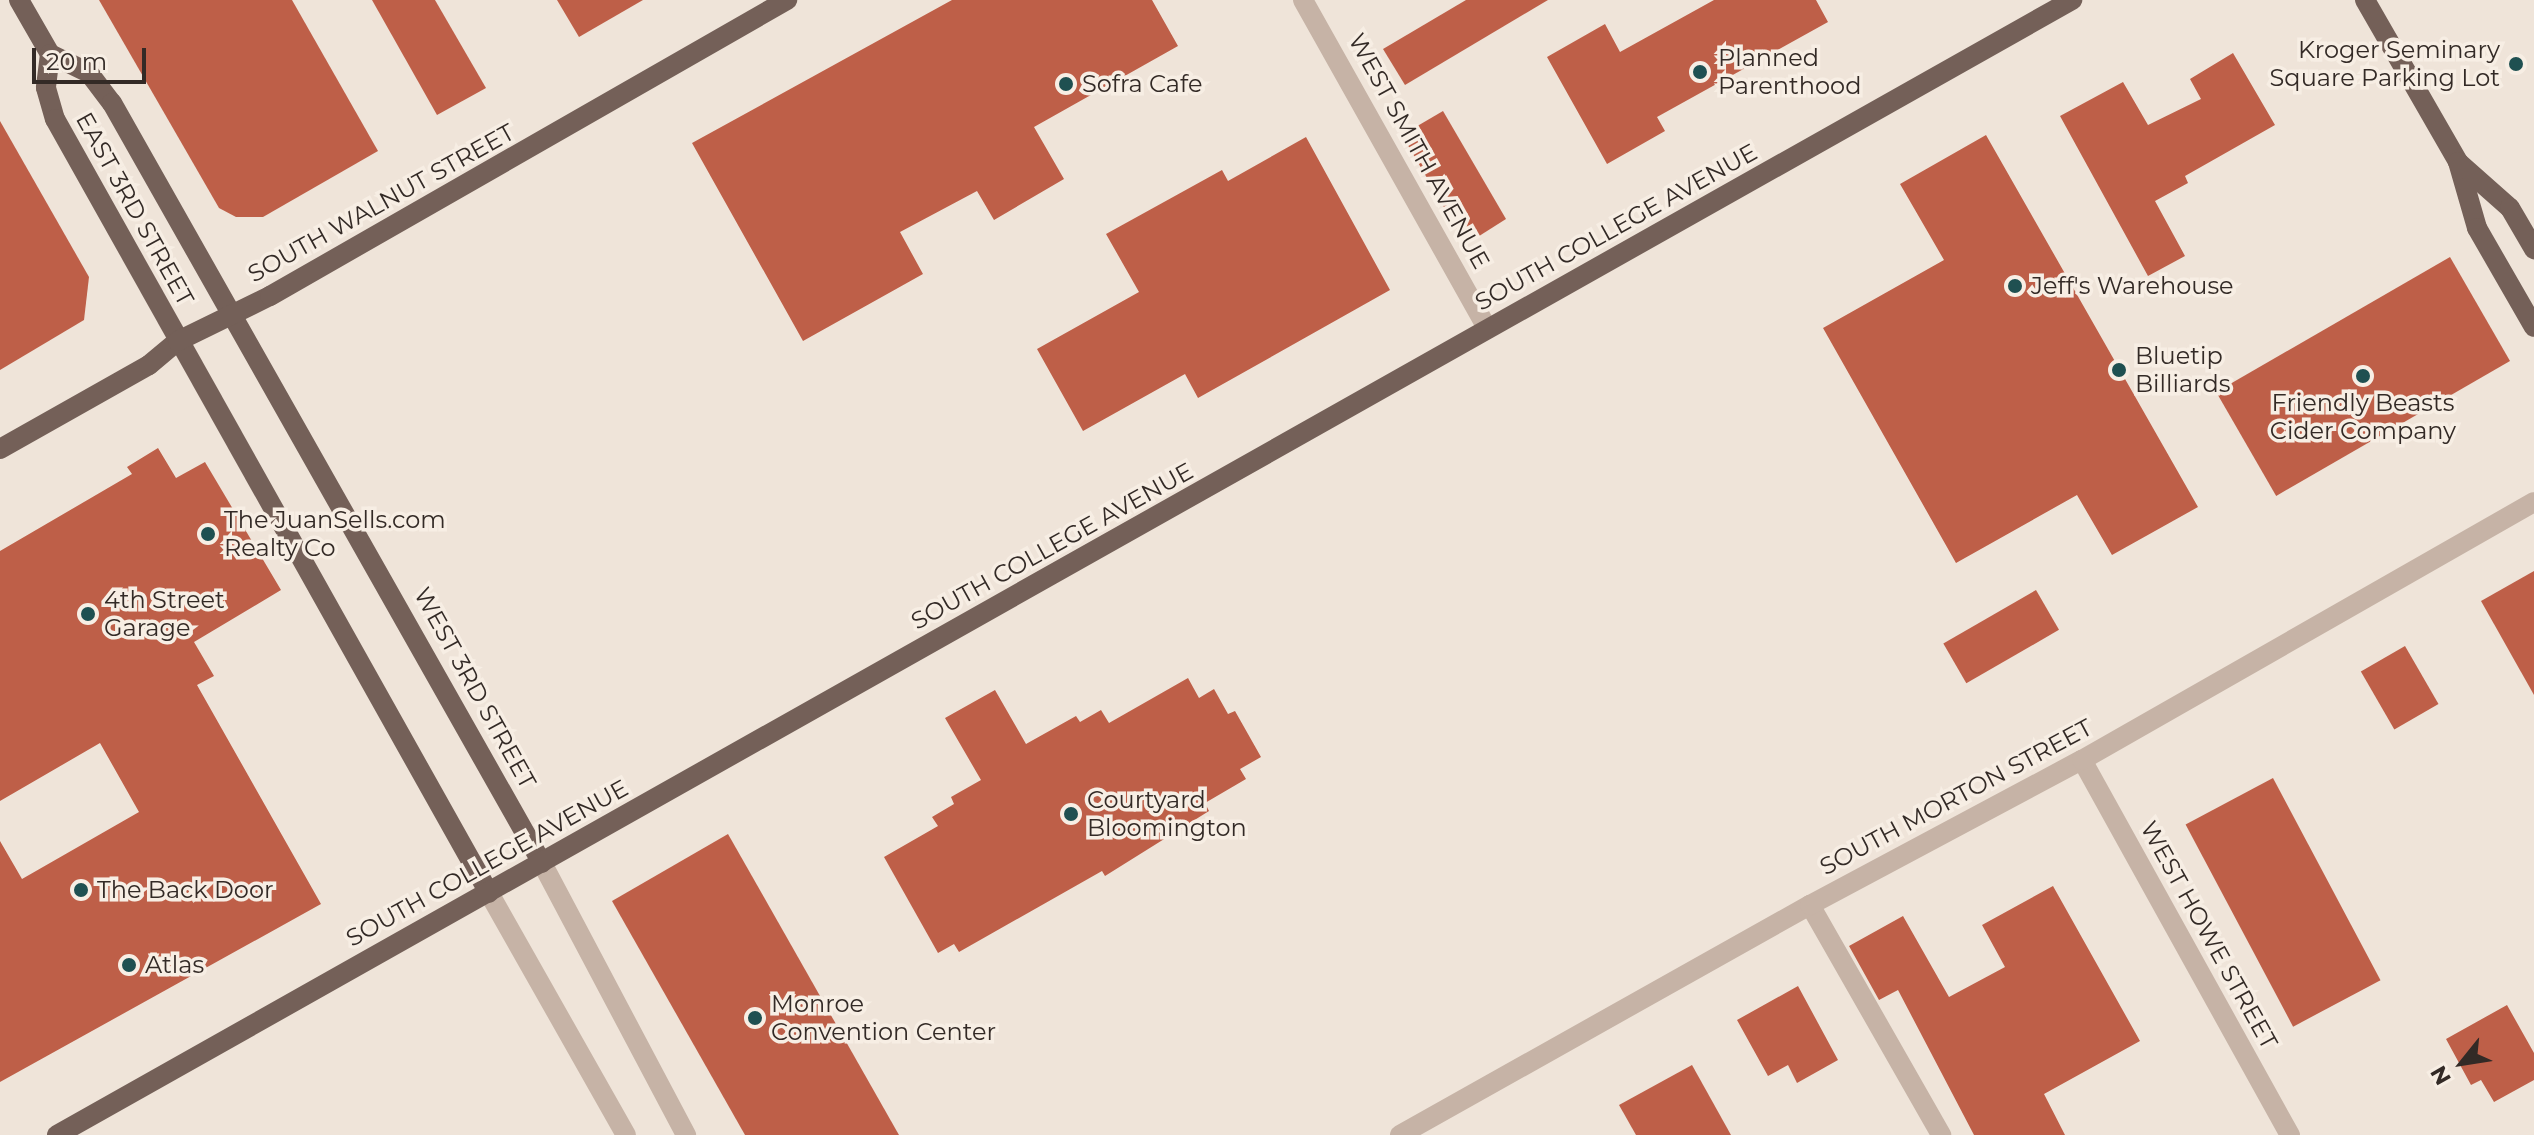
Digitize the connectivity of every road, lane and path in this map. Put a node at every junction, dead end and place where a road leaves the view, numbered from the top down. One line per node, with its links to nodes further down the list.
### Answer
1 (19, 0): 6 (main road)
2 (787, 0): 9 (main road, SOUTH WALNUT STREET)
3 (1303, 0): 11 (street, WEST SMITH AVENUE)
4 (2072, 0): 11 (main road, SOUTH COLLEGE AVENUE)
5 (2365, 0): 7 (main road)
6 (50, 54): 9 (main road, EAST 3RD STREET); 12 (main road, EAST 3RD STREET)
7 (2458, 162): 8 (main road); 10 (main road)
8 (2534, 249)
9 (232, 314): 12 (main road, SOUTH WALNUT STREET); 16 (main road, WEST 3RD STREET)
10 (2534, 327)
11 (1488, 329): 16 (main road, SOUTH COLLEGE AVENUE)
12 (178, 341): 13 (main road, SOUTH WALNUT STREET); 17 (main road)
13 (0, 449)
14 (2534, 502): 15 (street, SOUTH MORTON STREET)
15 (2082, 760): 18 (street, SOUTH MORTON STREET); 24 (street, WEST HOWE STREET)
16 (542, 863): 17 (main road, SOUTH COLLEGE AVENUE); 21 (street, WEST 3RD STREET)
17 (489, 893): 19 (main road, SOUTH COLLEGE AVENUE); 20 (street)
18 (1810, 905): 22 (street, SOUTH MORTON STREET); 23 (street)
19 (57, 1135)
20 (626, 1135)
21 (686, 1135)
22 (1400, 1135)
23 (1941, 1135)
24 (2290, 1135)

